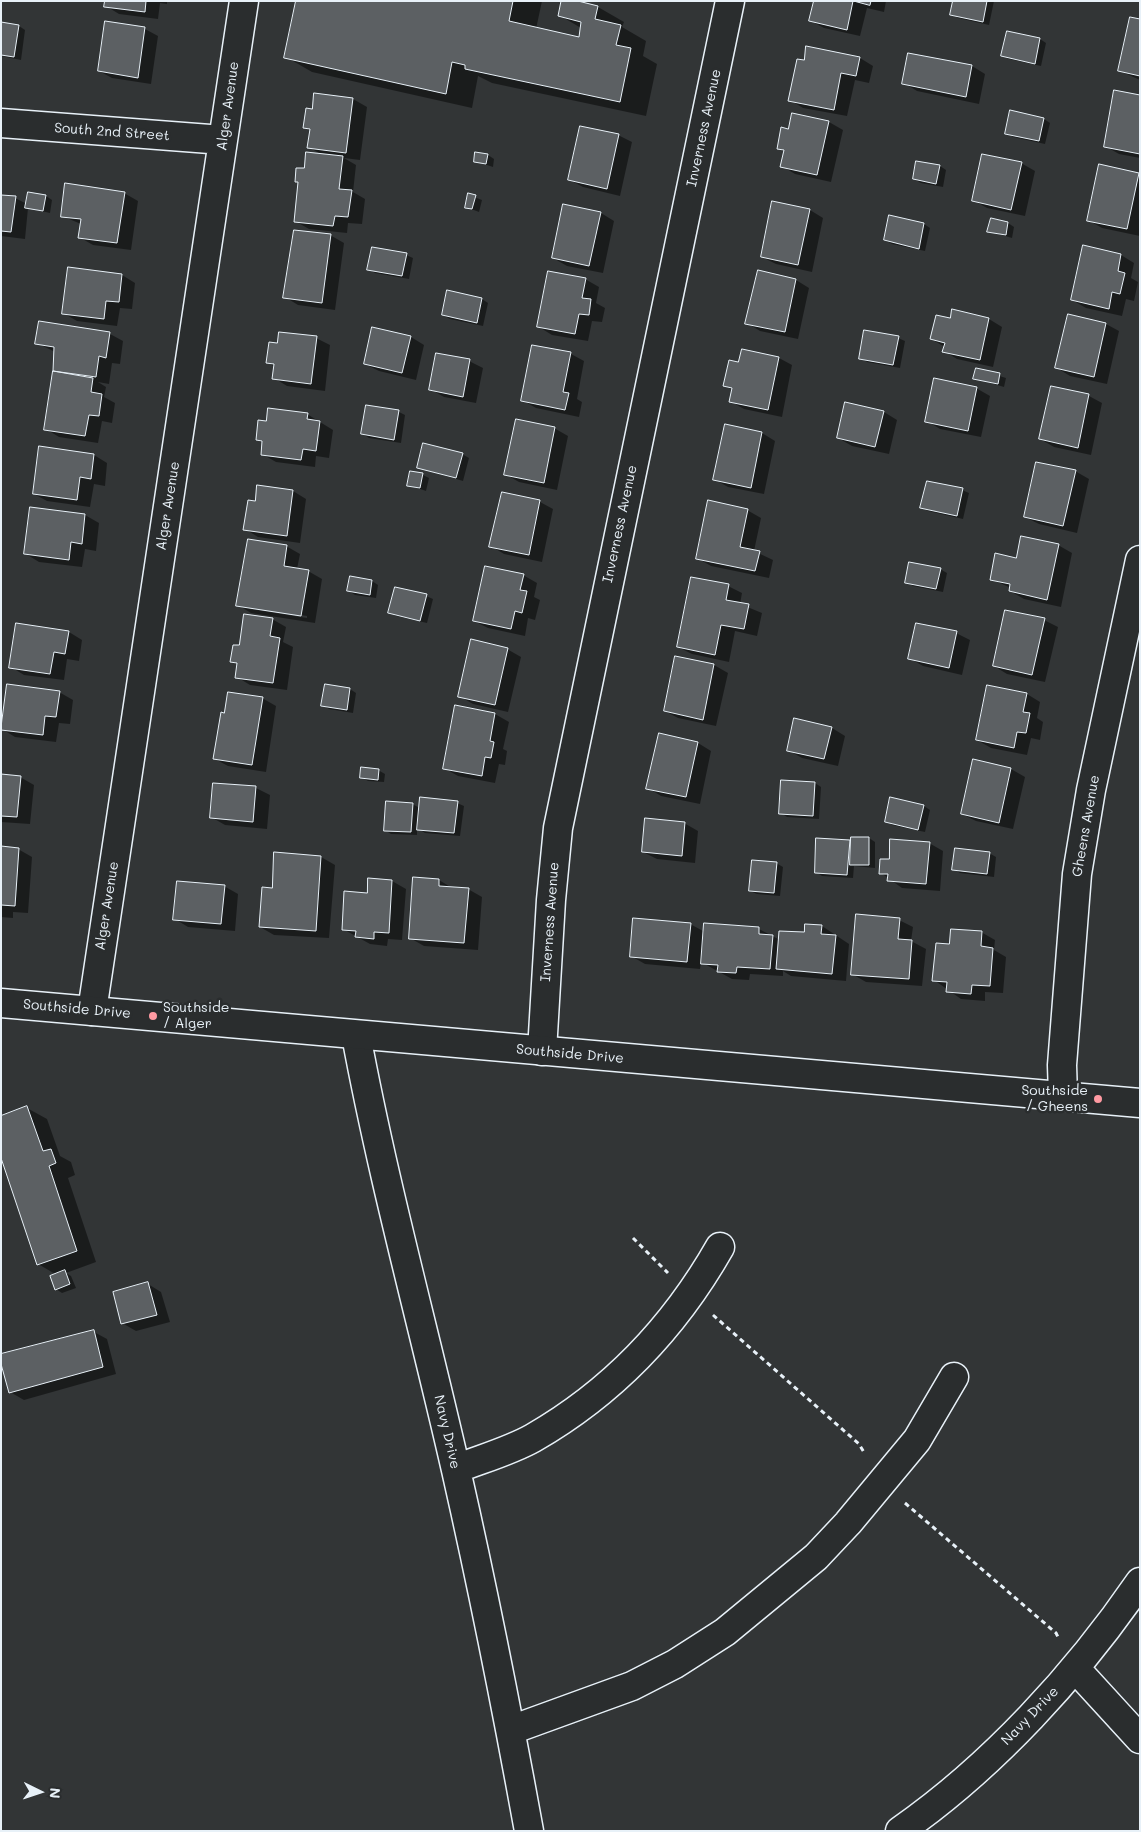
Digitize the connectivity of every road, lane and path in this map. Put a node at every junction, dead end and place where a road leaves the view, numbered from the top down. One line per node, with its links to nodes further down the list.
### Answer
1 (244, 1): 4 (street, Alger Avenue)
2 (730, 1): 9 (street, Inverness Avenue)
3 (1, 123): 4 (street, South 2nd Street)
4 (223, 140): 7 (street, Alger Avenue)
5 (1140, 560): 10 (street, Gheens Avenue)
6 (1, 1003): 7 (street, Southside Drive)
7 (92, 1011): 8 (street, Southside Drive)
8 (356, 1035): 9 (street, Southside Drive); 16 (street, Navy Drive)
9 (542, 1051): 10 (street, Southside Drive)
10 (1063, 1096): 11 (street, Southside Drive)
11 (1140, 1103)
12 (633, 1238): 14 (path)
13 (720, 1247): 14 (street)
14 (690, 1294): 16 (street); 17 (path)
15 (954, 1377): 17 (street)
16 (456, 1469): 20 (street, Navy Drive)
17 (883, 1483): 19 (path); 20 (street)
18 (1140, 1582): 19 (street, Navy Drive)
19 (1075, 1668): 21 (street); 23 (street, Navy Drive)
20 (511, 1730): 22 (street, Navy Drive)
21 (1140, 1739)
22 (529, 1831)
23 (900, 1831)

